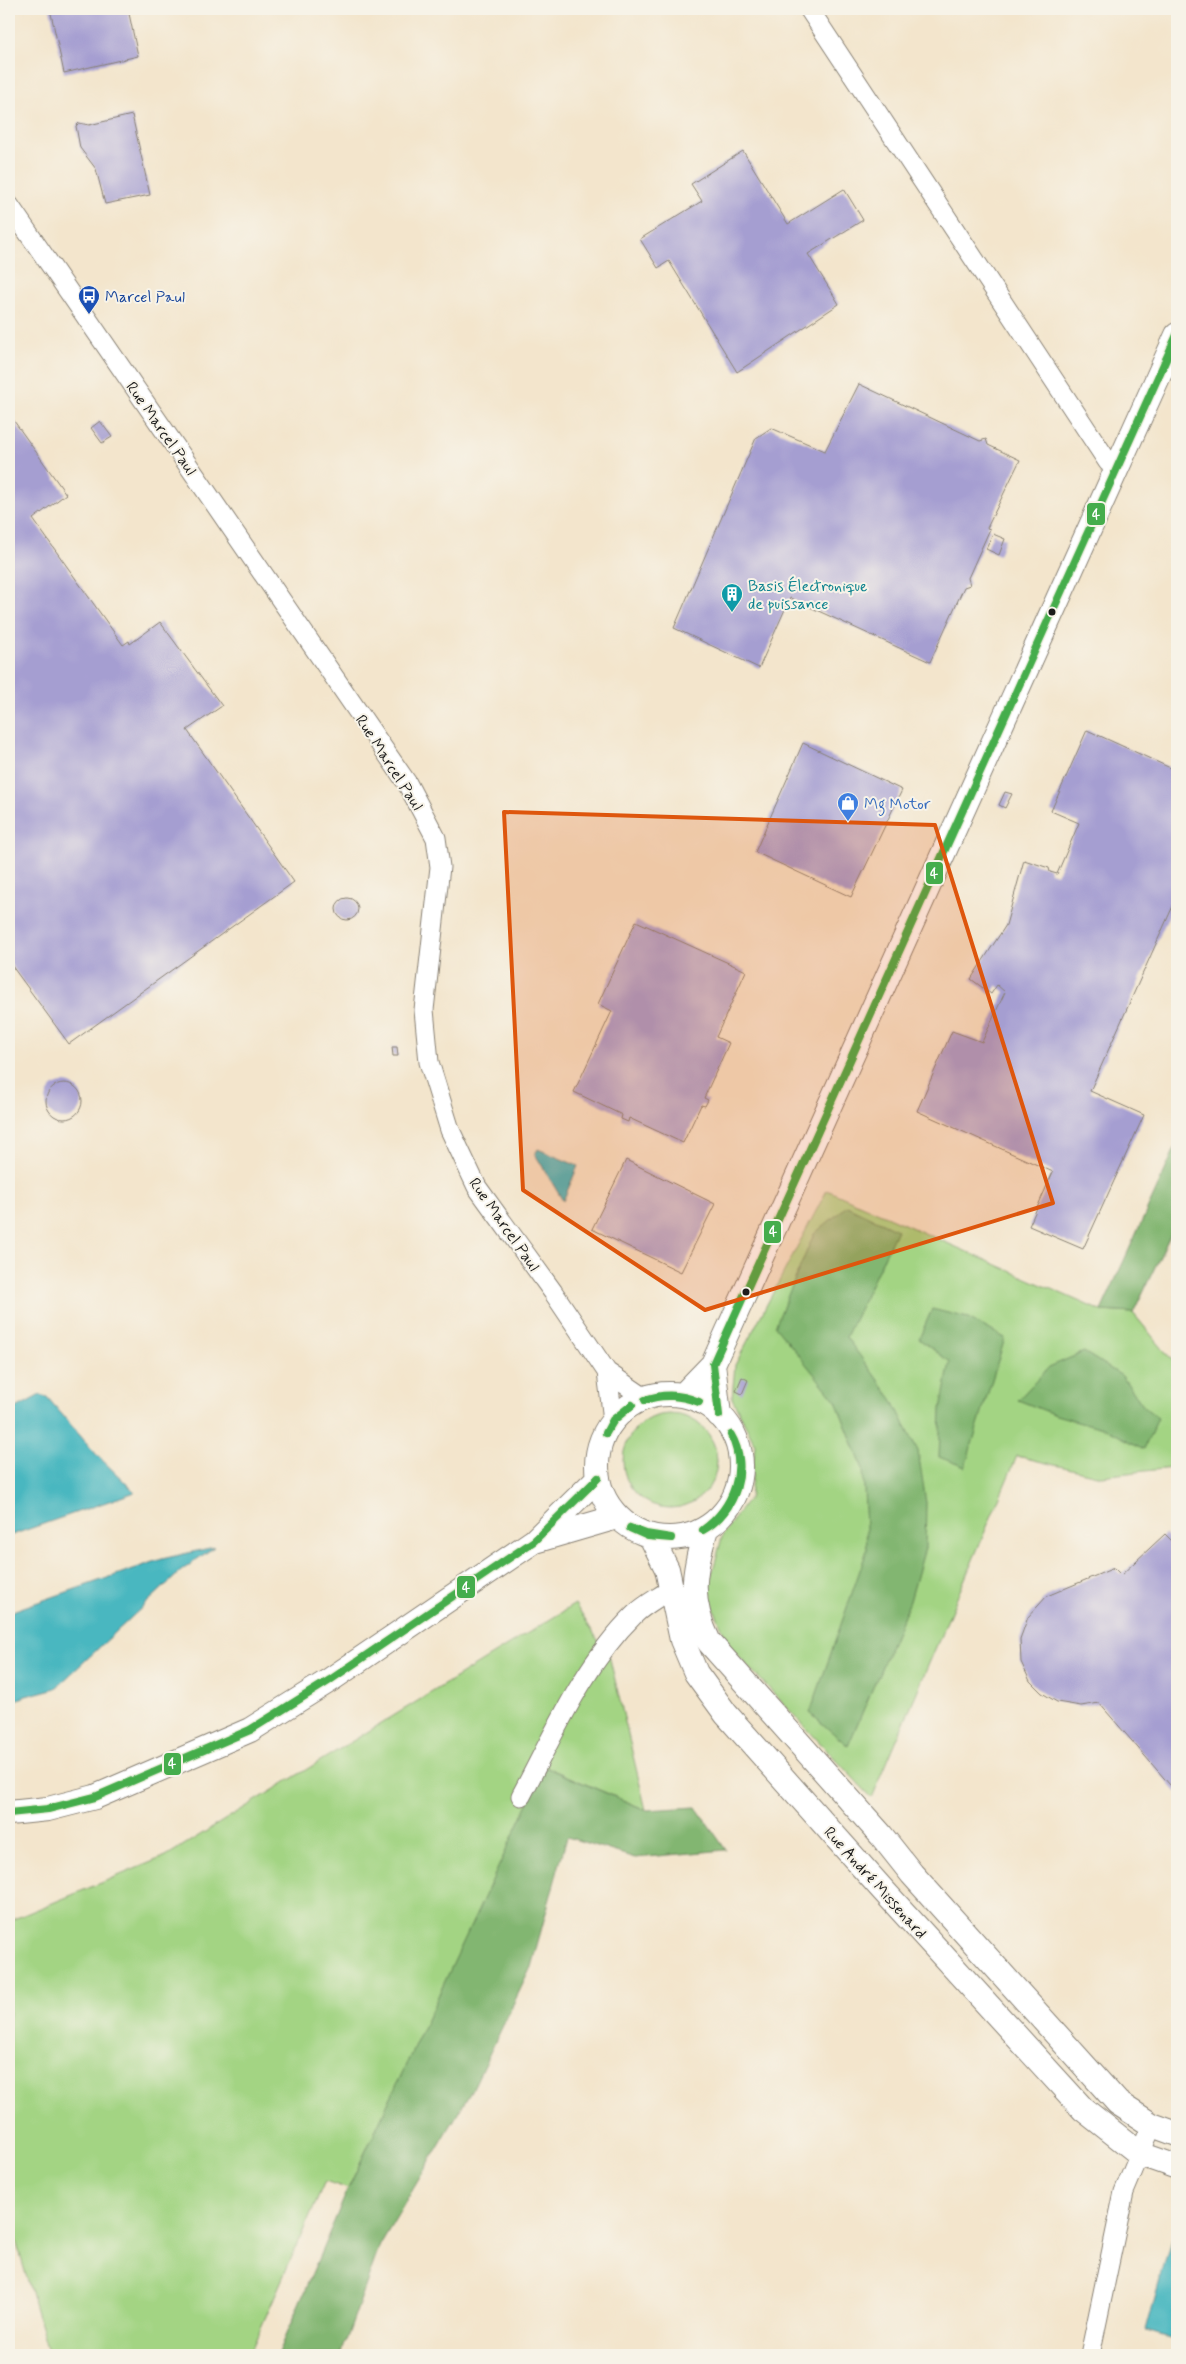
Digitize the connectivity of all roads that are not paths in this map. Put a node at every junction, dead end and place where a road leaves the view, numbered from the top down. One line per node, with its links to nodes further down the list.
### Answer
1 (809, 9): 4 (street)
2 (9, 205): 6 (street, Rue Marcel Paul)
3 (1177, 336): 4 (street)
4 (1117, 469): 5 (street)
5 (714, 1364): 7 (street); 9 (street)
6 (607, 1372): 8 (street, Rue Marcel Paul); 10 (street, Rue Marcel Paul)
7 (683, 1395): 8 (street); 9 (street)
8 (645, 1398): 10 (street)
9 (719, 1414): 13 (street)
10 (613, 1420): 11 (street)
11 (598, 1478): 12 (street); 15 (street)
12 (618, 1517): 14 (street); 15 (street)
13 (706, 1529): 14 (street); 17 (street, Rue André Missenard)
14 (652, 1537): 16 (street, Rue André Missenard)
15 (534, 1541): 20 (street)
16 (672, 1588): 18 (street, Rue André Missenard); 19 (street)
17 (752, 1692): 18 (street); 21 (street, Rue André Missenard)
18 (726, 1714): 23 (street, Rue André Missenard)
19 (521, 1796)
20 (9, 1813)
21 (1152, 2125): 22 (street, Rue André Missenard); 23 (street)
22 (1177, 2134)
23 (1140, 2154): 24 (street, Rue André Missenard); 25 (street)
24 (1177, 2167)
25 (1090, 2355)

